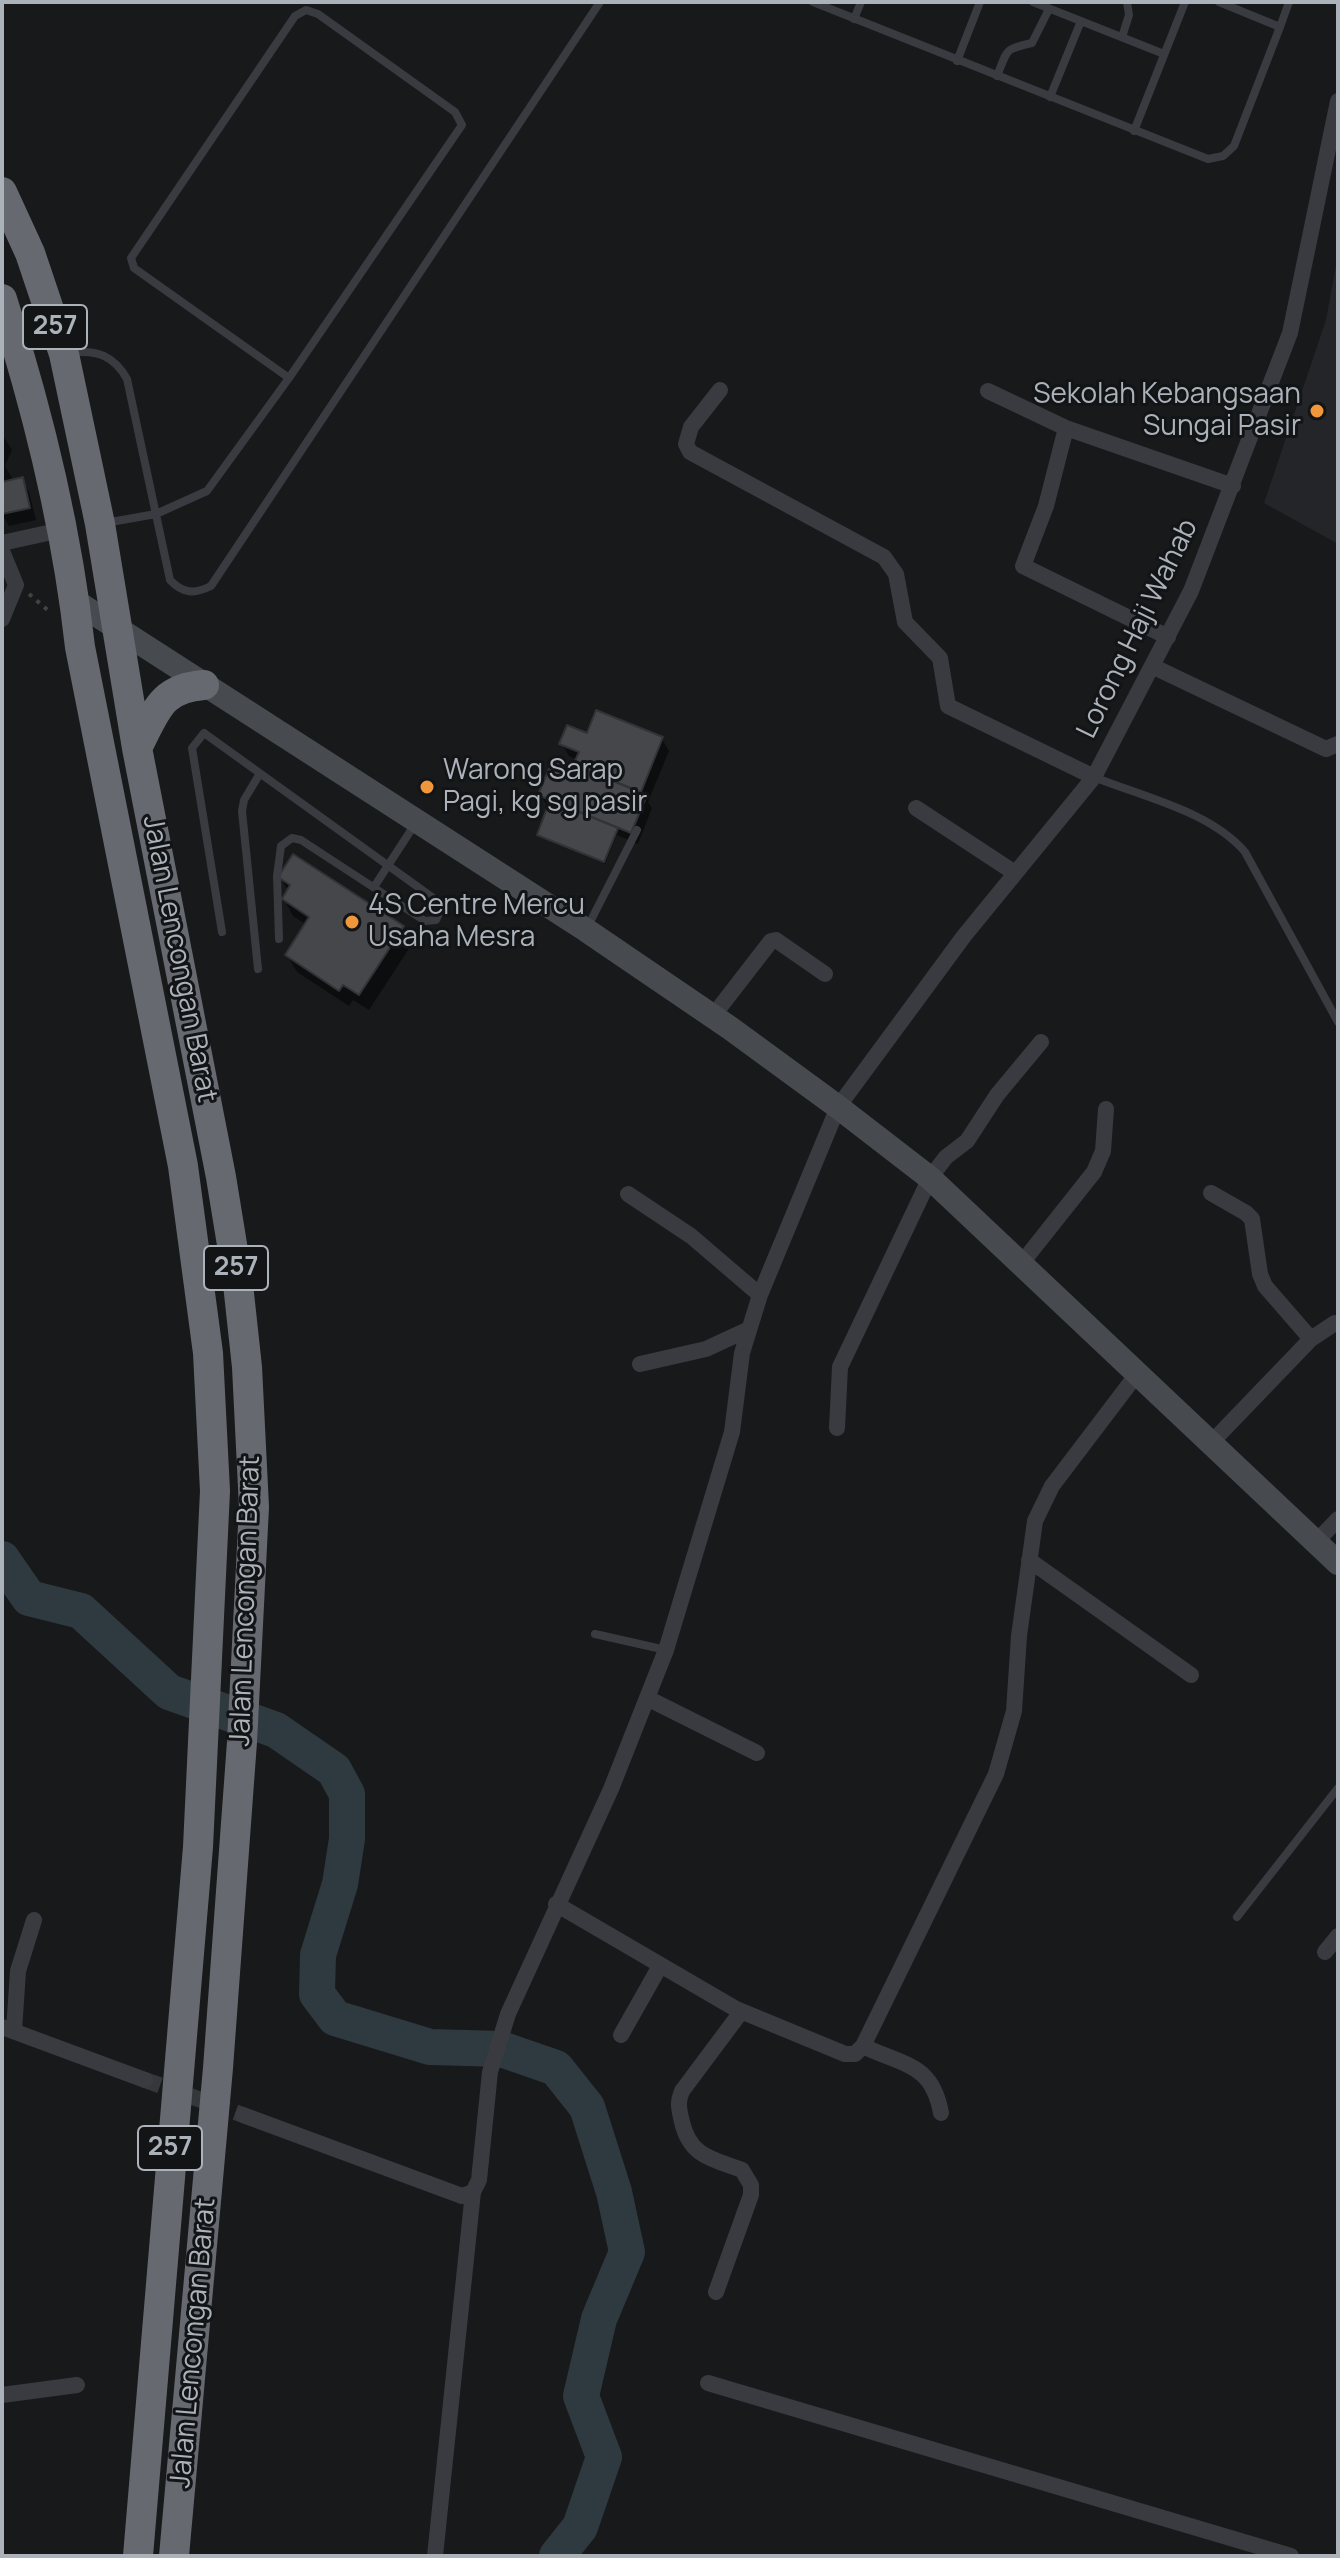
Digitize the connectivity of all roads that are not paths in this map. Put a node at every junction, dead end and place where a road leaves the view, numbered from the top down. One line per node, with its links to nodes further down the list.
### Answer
1 (600, 2): 29 (lane)
2 (813, 2): 11 (lane)
3 (861, 2): 11 (lane)
4 (980, 2): 16 (lane)
5 (1033, 2): 10 (lane)
6 (1127, 2): 14 (lane)
7 (1185, 2): 15 (lane)
8 (1219, 2): 13 (lane)
9 (1289, 2): 13 (lane)
10 (1049, 9): 12 (lane); 17 (lane)
11 (854, 19): 16 (lane)
12 (1081, 21): 14 (lane); 18 (lane)
13 (1280, 27): 20 (lane)
14 (1122, 37): 15 (lane)
15 (1164, 54): 20 (lane)
16 (957, 61): 17 (lane)
17 (997, 76): 18 (lane)
18 (1050, 97): 20 (lane)
19 (1338, 101): 28 (street, Lorong Haji Wahab)
20 (1134, 131)
21 (2, 192): 23 (highway, Jalan Lencongan Barat / 257)
22 (2, 299): 31 (highway, Jalan Lencongan Barat / 257)
23 (64, 354): 29 (lane); 30 (highway, Jalan Lencongan Barat / 257)
24 (289, 378): 24 (lane); 29 (lane)
25 (720, 390): 43 (street)
26 (988, 391): 27 (street)
27 (1066, 428): 28 (street); 37 (street)
28 (1233, 486): 37 (street, Lorong Haji Wahab)
29 (156, 514): 30 (lane)
30 (100, 524): 36 (highway, Jalan Lencongan Barat / 257)
31 (61, 530): 32 (street); 34 (highway, Jalan Lencongan Barat / 257)
32 (2, 543)
33 (2, 551): 35 (street)
34 (75, 601): 36 (main road); 100 (highway, Jalan Lencongan Barat / 257)
35 (2, 619)
36 (116, 628): 39 (main road); 41 (highway, Jalan Lencongan Barat / 257)
37 (1168, 637): 38 (street, Lorong Haji Wahab)
38 (1154, 667): 40 (street); 43 (street, Lorong Haji Wahab)
39 (204, 685): 41 (highway); 45 (main road)
40 (1338, 744)
41 (137, 748): 101 (highway, Jalan Lencongan Barat / 257)
42 (259, 775): 47 (lane); 51 (lane); 53 (lane)
43 (1094, 777): 48 (street, Lorong Haji Wahab); 56 (lane)
44 (916, 808): 48 (street)
45 (416, 821): 47 (lane); 50 (main road)
46 (637, 830): 50 (lane)
47 (389, 864): 49 (lane); 49 (lane)
48 (1015, 873): 58 (street, Lorong Haji Wahab)
49 (374, 887): 52 (lane)
50 (586, 930): 55 (main road)
51 (222, 932)
52 (279, 939)
53 (258, 969)
54 (825, 974): 55 (street)
55 (713, 1016): 58 (main road)
56 (1338, 1022)
57 (1041, 1042): 60 (street)
58 (838, 1107): 60 (main road); 64 (street, Lorong Haji Wahab)
59 (1106, 1109): 63 (street)
60 (930, 1178): 63 (main road); 70 (street)
61 (1211, 1193): 67 (street)
62 (628, 1194): 64 (street)
63 (1021, 1264): 69 (main road)
64 (760, 1295): 66 (street, Lorong Haji Wahab)
65 (1335, 1323): 67 (street)
66 (747, 1330): 68 (street); 77 (street, Lorong Haji Wahab)
67 (1311, 1339): 71 (street)
68 (640, 1364)
69 (1137, 1374): 71 (main road); 74 (street)
70 (837, 1428)
71 (1210, 1444): 73 (main road)
72 (1338, 1519): 73 (street)
73 (1316, 1542): 75 (main road)
74 (1029, 1560): 78 (street); 91 (street)
75 (1338, 1563)
76 (595, 1634): 77 (lane)
77 (666, 1650): 79 (street, Lorong Haji Wahab)
78 (1191, 1675)
79 (647, 1698): 80 (street); 82 (street, Lorong Haji Wahab)
80 (757, 1753)
81 (1338, 1788): 83 (lane)
82 (556, 1904): 87 (street); 95 (street, Lorong Haji Wahab)
83 (1237, 1917)
84 (34, 1920): 89 (street)
85 (1338, 1936): 86 (street)
86 (1325, 1952)
87 (660, 1966): 88 (street); 90 (street)
88 (741, 2012): 91 (street); 96 (street)
89 (8, 2029): 92 (street)
90 (621, 2035)
91 (863, 2046): 93 (street)
92 (145, 2080)
93 (941, 2113)
94 (243, 2115): 95 (street)
95 (473, 2192): 102 (street, Lorong Haji Wahab)
96 (716, 2292)
97 (708, 2383): 103 (street)
98 (77, 2385): 99 (street)
99 (2, 2395)
100 (138, 2556)
101 (174, 2556)
102 (435, 2556)
103 (1291, 2556)

